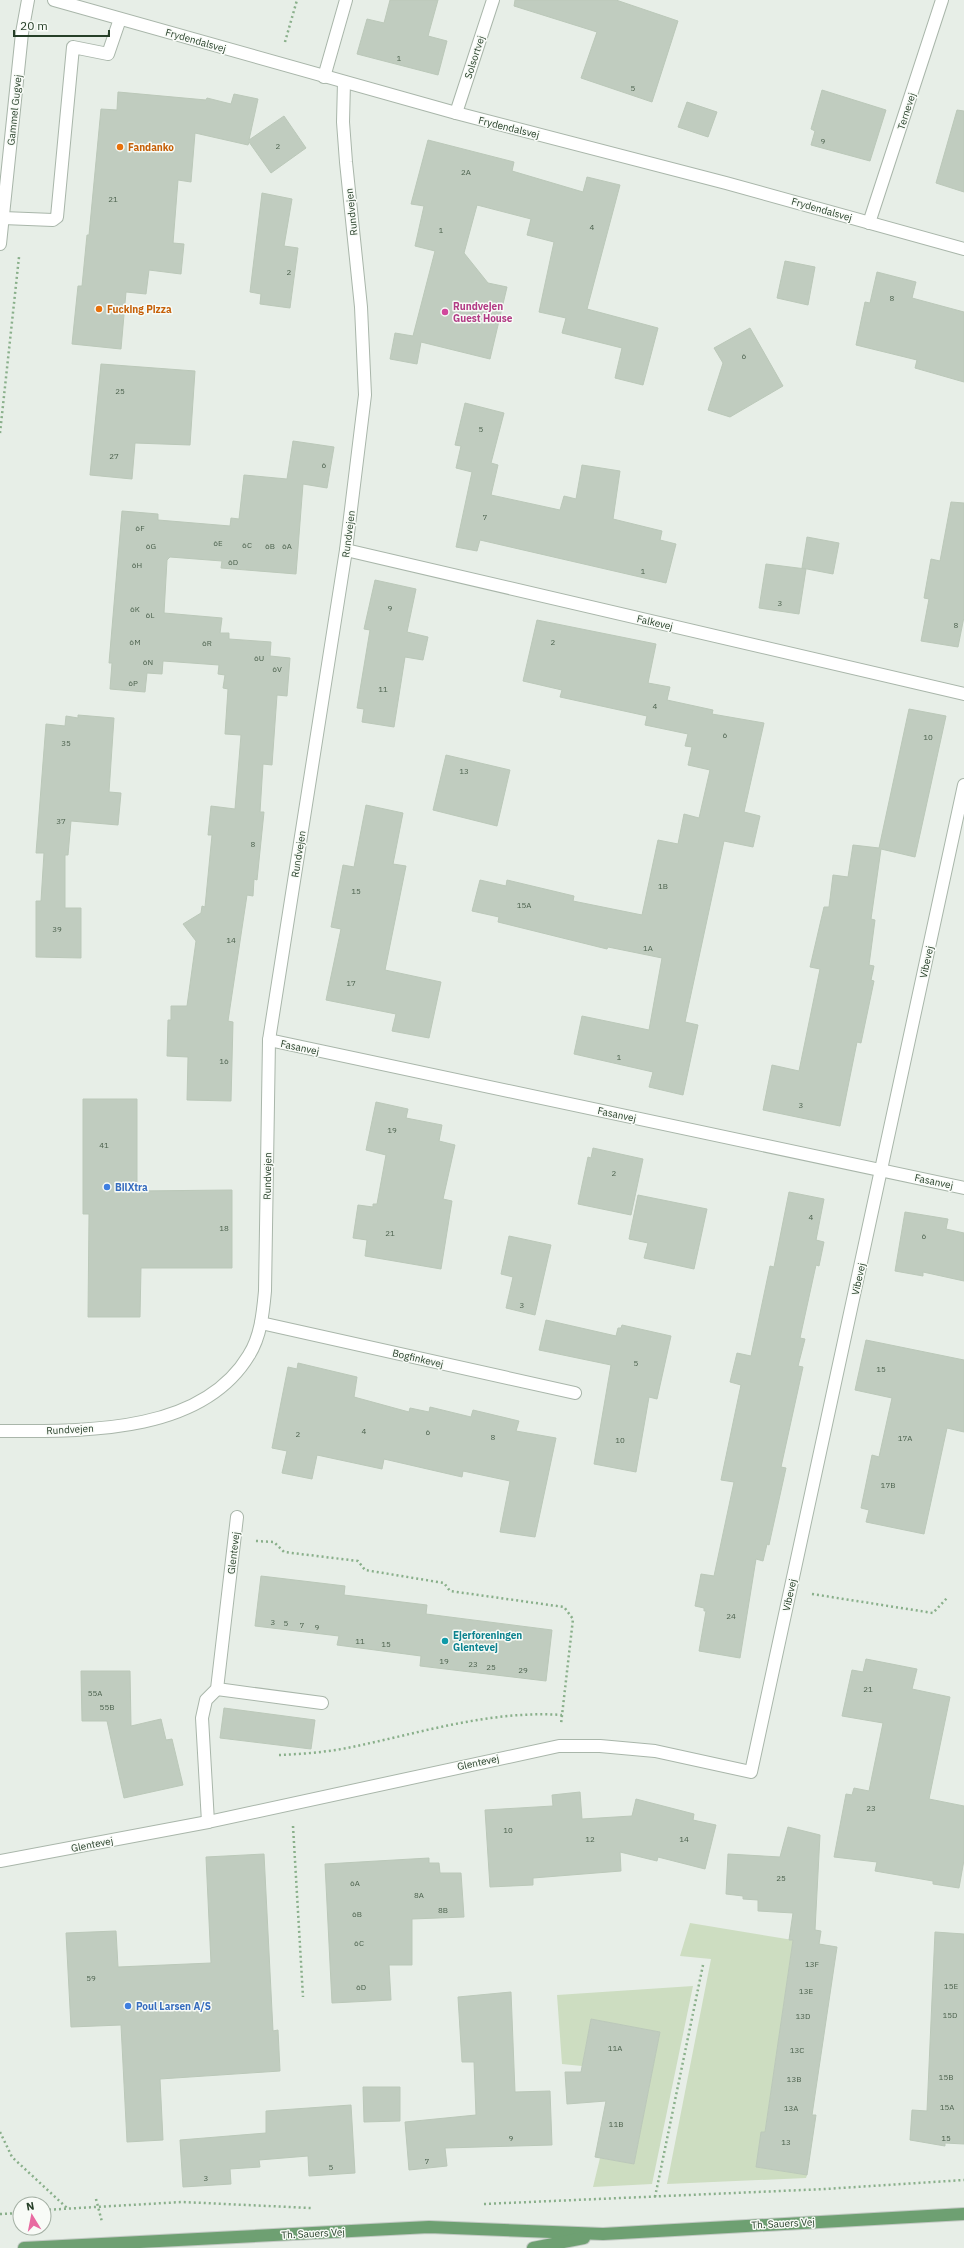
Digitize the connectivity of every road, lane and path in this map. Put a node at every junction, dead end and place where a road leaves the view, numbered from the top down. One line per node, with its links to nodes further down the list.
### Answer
1 (28, 0): 12 (street, Gammel Gugvej)
2 (54, 0): 7 (street, Frydendalsvej)
3 (297, 0): 8 (path)
4 (346, 0): 9 (street)
5 (493, 0): 11 (street, Solsortvej)
6 (942, 0): 13 (street, Ternevej)
7 (120, 19): 8 (street, Frydendalsvej); 12 (street)
8 (279, 64): 9 (street, Frydendalsvej)
9 (324, 77): 10 (street, Frydendalsvej)
10 (344, 82): 11 (street, Frydendalsvej); 16 (street, Rundvejen)
11 (456, 113): 13 (street, Frydendalsvej)
12 (3, 218): 14 (street, Gammel Gugvej)
13 (869, 223): 15 (street, Frydendalsvej)
14 (0, 244)
15 (964, 249)
16 (346, 550): 17 (street, Falkevej); 19 (street, Rundvejen)
17 (964, 694)
18 (964, 785): 20 (street, Vibevej)
19 (269, 1040): 20 (street, Fasanvej); 22 (street, Rundvejen)
20 (881, 1170): 21 (street, Fasanvej); 27 (street, Vibevej)
21 (964, 1188)
22 (261, 1323): 23 (street, Bogfinkevej); 24 (street, Rundvejen)
23 (575, 1393)
24 (0, 1431)
25 (237, 1517): 29 (street, Glentevej)
26 (265, 1541): 31 (path)
27 (790, 1590): 28 (path); 34 (street, Vibevej)
28 (947, 1598)
29 (218, 1689): 30 (street); 36 (street)
30 (322, 1703)
31 (562, 1716): 32 (path); 33 (path)
32 (558, 1746): 34 (street, Glentevej); 35 (street, Glentevej)
33 (279, 1755)
34 (751, 1772)
35 (292, 1804): 36 (street, Glentevej); 39 (path)
36 (208, 1822): 37 (street, Glentevej)
37 (0, 1861)
38 (703, 1965): 42 (path)
39 (303, 1997)
40 (0, 2132): 44 (path)
41 (964, 2180): 42 (path)
42 (655, 2197): 43 (path)
43 (478, 2205)
44 (67, 2208): 45 (path); 46 (path)
45 (52, 2209)
46 (316, 2209)
47 (12, 2213): 48 (path)
48 (0, 2214)
49 (964, 2214): 50 (main road, Th. Sauers Vej)
50 (603, 2234): 51 (main road, Th. Sauers Vej); 52 (main road, Th. Sauers Vej)
51 (24, 2248)
52 (533, 2248)

